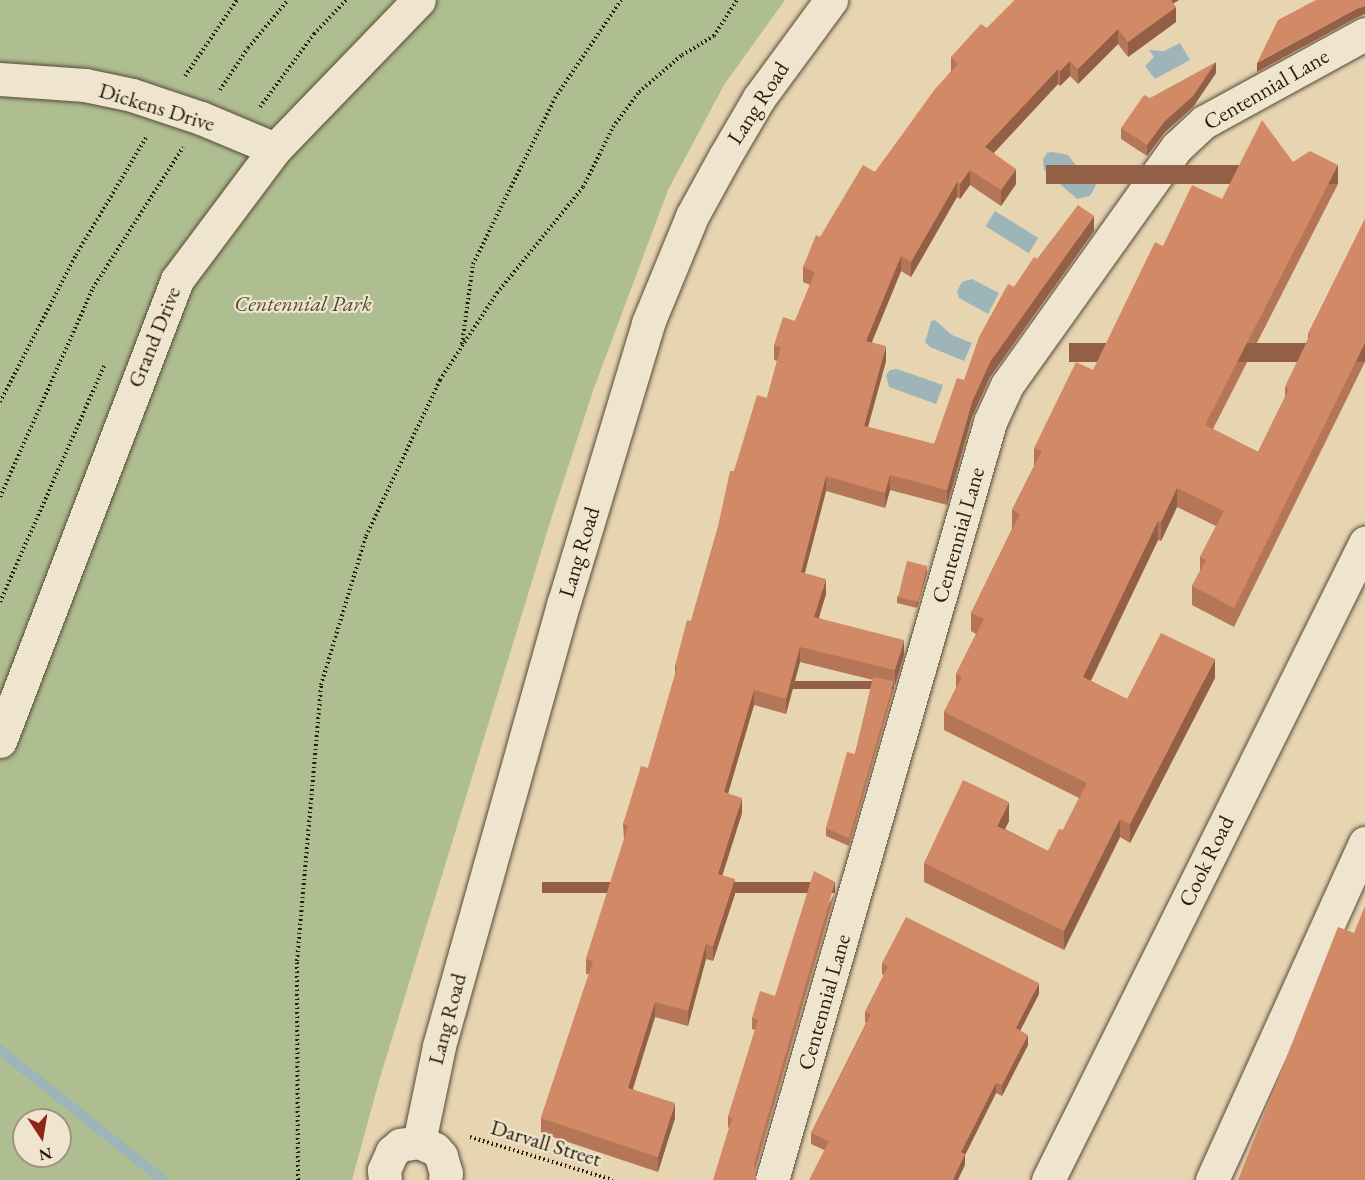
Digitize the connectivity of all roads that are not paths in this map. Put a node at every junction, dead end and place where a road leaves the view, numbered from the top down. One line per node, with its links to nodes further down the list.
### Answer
1 (419, 0): 5 (street, Grand Drive)
2 (831, 0): 9 (street, Lang Road)
3 (1365, 34): 12 (street, Centennial Lane)
4 (0, 79): 5 (street, Dickens Drive)
5 (274, 149): 7 (street, Grand Drive)
6 (1365, 543): 13 (street, Cook Road)
7 (0, 741)
8 (1365, 843): 14 (street)
9 (419, 1142): 10 (street); 11 (street)
10 (385, 1180)
11 (445, 1180)
12 (772, 1180)
13 (1048, 1180)
14 (1212, 1180)

